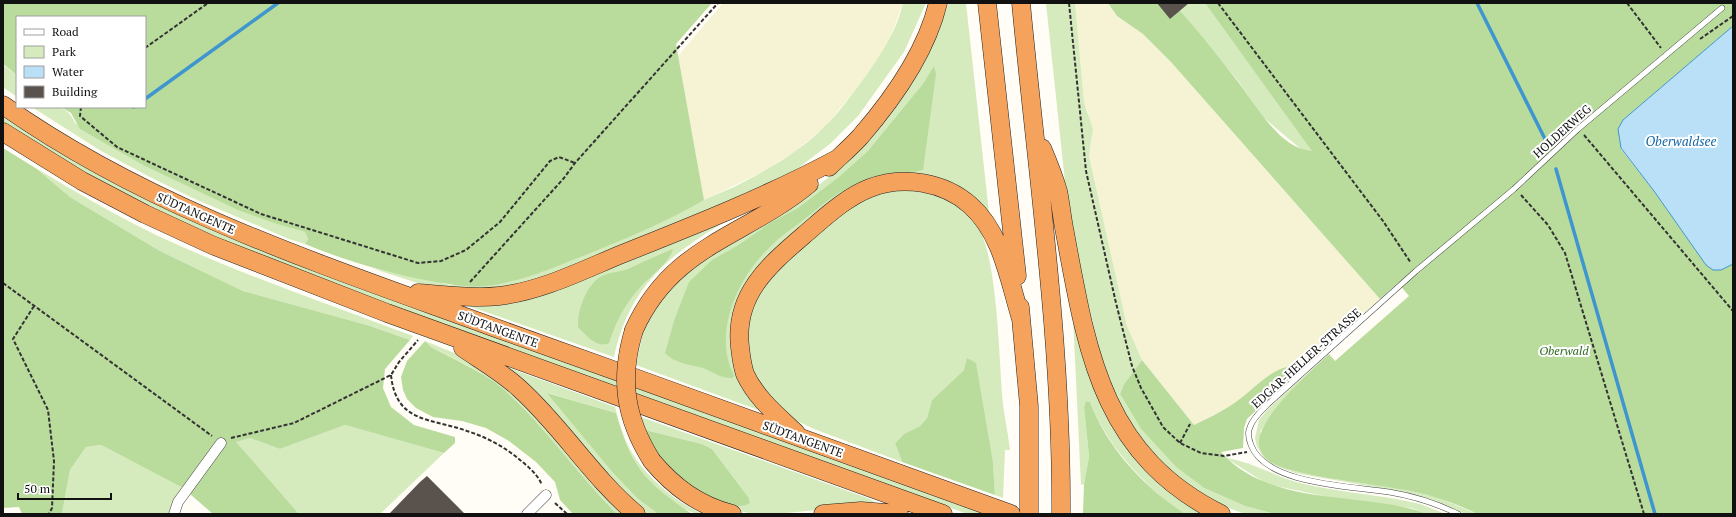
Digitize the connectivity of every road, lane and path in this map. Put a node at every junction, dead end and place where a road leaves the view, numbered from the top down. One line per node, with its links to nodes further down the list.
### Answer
1 (208, 3): 10 (path)
2 (718, 3): 18 (path)
3 (938, 3): 17 (highway)
4 (987, 3): 26 (highway)
5 (1021, 3): 14 (highway)
6 (1069, 3): 33 (path)
7 (1218, 3): 21 (path)
8 (1627, 3): 11 (path)
9 (1722, 8): 11 (lane, HOLDERWEG)
10 (146, 47)
11 (1666, 55): 15 (lane, HOLDERWEG)
12 (3, 105): 23 (highway, SÜDTANGENTE)
13 (81, 108): 18 (path)
14 (1032, 119): 47 (highway); 48 (highway)
15 (1578, 129): 19 (lane, HOLDERWEG); 25 (path)
16 (3, 132): 27 (highway, SÜDTANGENTE)
17 (837, 158): 23 (highway); 41 (highway, bridge)
18 (575, 163): 20 (path)
19 (1514, 189): 21 (lane, HOLDERWEG); 50 (path)
20 (483, 268)
21 (1416, 271): 34 (lane, EDGAR-HELLER-STRASSE)
22 (3, 283): 24 (path)
23 (393, 291): 31 (highway, SÜDTANGENTE)
24 (34, 306): 32 (path); 36 (path)
25 (1733, 311)
26 (1021, 319): 31 (highway); 46 (highway)
27 (437, 331): 40 (highway); 44 (highway, SÜDTANGENTE)
28 (399, 362): 29 (path)
29 (391, 375): 32 (path); 35 (path)
30 (1190, 424): 33 (path)
31 (803, 439): 45 (highway, SÜDTANGENTE)
32 (221, 443): 37 (street)
33 (1180, 443): 34 (path)
34 (1252, 450): 49 (lane)
35 (549, 498): 38 (street); 39 (path)
36 (49, 514)
37 (174, 514)
38 (527, 514)
39 (567, 514)
40 (636, 514)
41 (732, 514)
42 (823, 514): 43 (highway)
43 (899, 514)
44 (943, 514)
45 (1011, 514)
46 (1029, 514)
47 (1061, 514)
48 (1221, 514)
49 (1458, 514)
50 (1644, 514)

